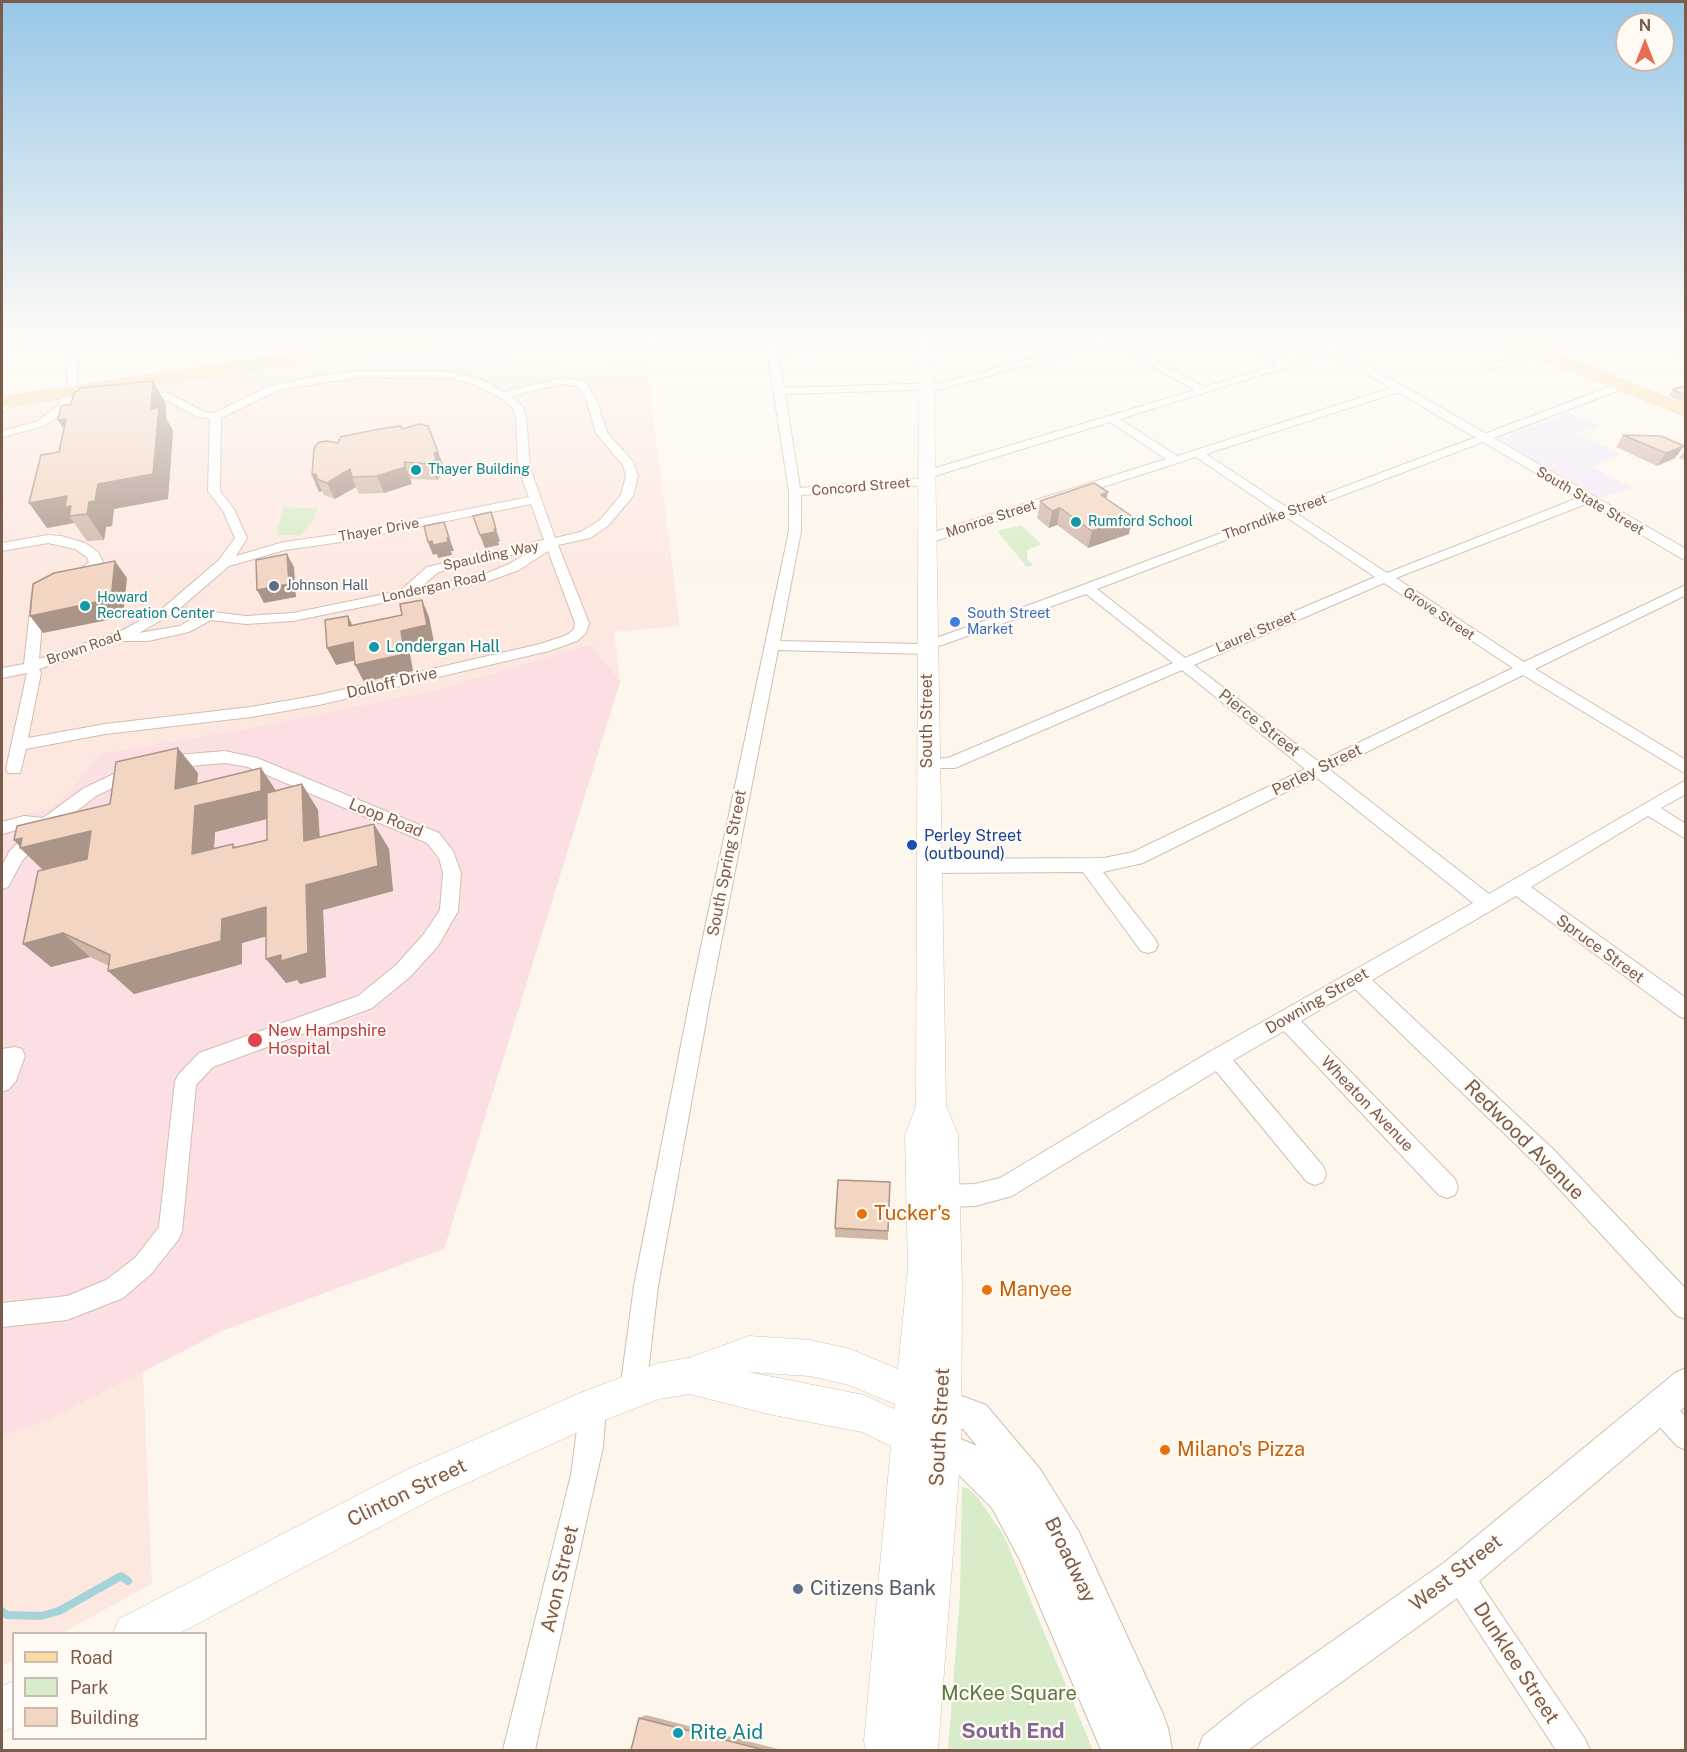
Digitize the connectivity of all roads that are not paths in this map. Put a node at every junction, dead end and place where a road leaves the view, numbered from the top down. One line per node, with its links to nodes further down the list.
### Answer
1 (51, 418): 12 (street)
2 (216, 418): 22 (street)
3 (521, 418): 20 (street, Dolloff Drive)
4 (597, 418): 24 (street, Spaulding Way)
5 (783, 418): 18 (street, South Spring Street)
6 (926, 418): 17 (main road, South Street)
7 (1116, 418): 11 (street, Concord Street)
8 (1308, 418): 15 (street, Monroe Street)
9 (1447, 418): 13 (street, South State Street)
10 (1539, 418): 13 (street, Thorndike Street)
11 (1112, 419): 16 (street); 17 (street, Concord Street)
12 (2, 434): 14 (street)
13 (1484, 439): 19 (street, South State Street); 21 (street, Thorndike Street)
14 (2, 441)
15 (1197, 453): 16 (street, Monroe Street); 21 (street, Grove Street)
16 (1176, 460): 23 (street, Monroe Street)
17 (926, 478): 18 (street, Concord Street); 23 (main road, South Street)
18 (795, 492): 38 (street, South Spring Street)
19 (1587, 499): 27 (street, South State Street); 29 (street, Laurel Street)
20 (534, 500): 24 (street, Dolloff Drive); 25 (street, Thayer Drive)
21 (1287, 512): 29 (street, Grove Street); 31 (street, Thorndike Street)
22 (241, 538): 25 (street); 28 (street, Brown Road)
23 (927, 539): 39 (main road, South Street)
24 (550, 543): 34 (street, Londergan Road); 34 (street, Spaulding Way); 44 (street, Dolloff Drive)
25 (284, 546): 28 (street, Thayer Drive)
26 (2, 547): 30 (street)
27 (1686, 556)
28 (224, 563): 35 (street, Brown Road)
29 (1386, 578): 40 (street, Laurel Street); 42 (street, Grove Street)
30 (64, 584)
31 (1087, 588): 39 (street, Thorndike Street); 40 (street, Pierce Street)
32 (1686, 589): 42 (street, Perley Street)
33 (48, 590): 41 (street)
34 (405, 594): 36 (street, Londergan Road)
35 (168, 611): 36 (street, Londergan Road); 37 (street, Brown Road)
36 (206, 617): 37 (street)
37 (114, 638): 41 (street, Brown Road)
38 (772, 645): 39 (street, Thorndike Street); 74 (street, South Spring Street)
39 (927, 645): 45 (main road, South Street)
40 (1183, 663): 45 (street, Laurel Street); 48 (street, Pierce Street)
41 (30, 667): 43 (street, Brown Road); 44 (street)
42 (1524, 668): 46 (street, Grove Street); 48 (street, Perley Street)
43 (2, 673)
44 (19, 745): 47 (street)
45 (927, 764): 55 (main road, South Street)
46 (1686, 768)
47 (14, 769)
48 (1319, 770): 54 (street, Perley Street); 58 (street, Pierce Street)
49 (1686, 786): 50 (street, Downing Street)
50 (1648, 808): 53 (street); 57 (street, Downing Street)
51 (46, 825): 52 (street); 56 (street, Loop Road); 71 (street, Loop Road)
52 (2, 828)
53 (1686, 833)
54 (1088, 865): 55 (street, Perley Street); 59 (street)
55 (928, 866): 66 (main road, South Street)
56 (2, 882)
57 (1516, 886): 58 (street, Downing Street); 61 (street, Spruce Street)
58 (1487, 903): 60 (street, Downing Street)
59 (1148, 945)
60 (1356, 978): 62 (street, Downing Street); 70 (street, Redwood Avenue)
61 (1686, 1010)
62 (1287, 1020): 64 (street, Downing Street); 68 (street, Wheaton Avenue)
63 (6, 1052): 65 (street)
64 (1218, 1058): 67 (street); 69 (street, Downing Street)
65 (2, 1082)
66 (931, 1106): 69 (main road, South Street); 75 (main road, South Street)
67 (1315, 1174)
68 (1447, 1187)
69 (943, 1196): 75 (main road, South Street)
70 (1686, 1307)
71 (2, 1315)
72 (689, 1376): 74 (main road, Clinton Street); 75 (main road, Clinton Street); 79 (main road, Clinton Street)
73 (1686, 1384): 77 (street, West Street)
74 (633, 1390): 76 (main road, Clinton Street)
75 (928, 1399): 79 (main road, South Street); 86 (street, Broadway)
76 (592, 1406): 81 (main road, Clinton Street); 82 (street, Avon Street)
77 (1659, 1407): 78 (street); 80 (street, West Street)
78 (1686, 1437)
79 (926, 1442): 83 (main road, South Street); 84 (main road, South Street); 85 (street, Broadway)
80 (1458, 1575): 87 (street, West Street); 88 (street, Dunklee Street)
81 (138, 1632)
82 (519, 1750)
83 (888, 1750)
84 (916, 1750)
85 (1121, 1750)
86 (1153, 1750)
87 (1217, 1750)
88 (1574, 1750)

